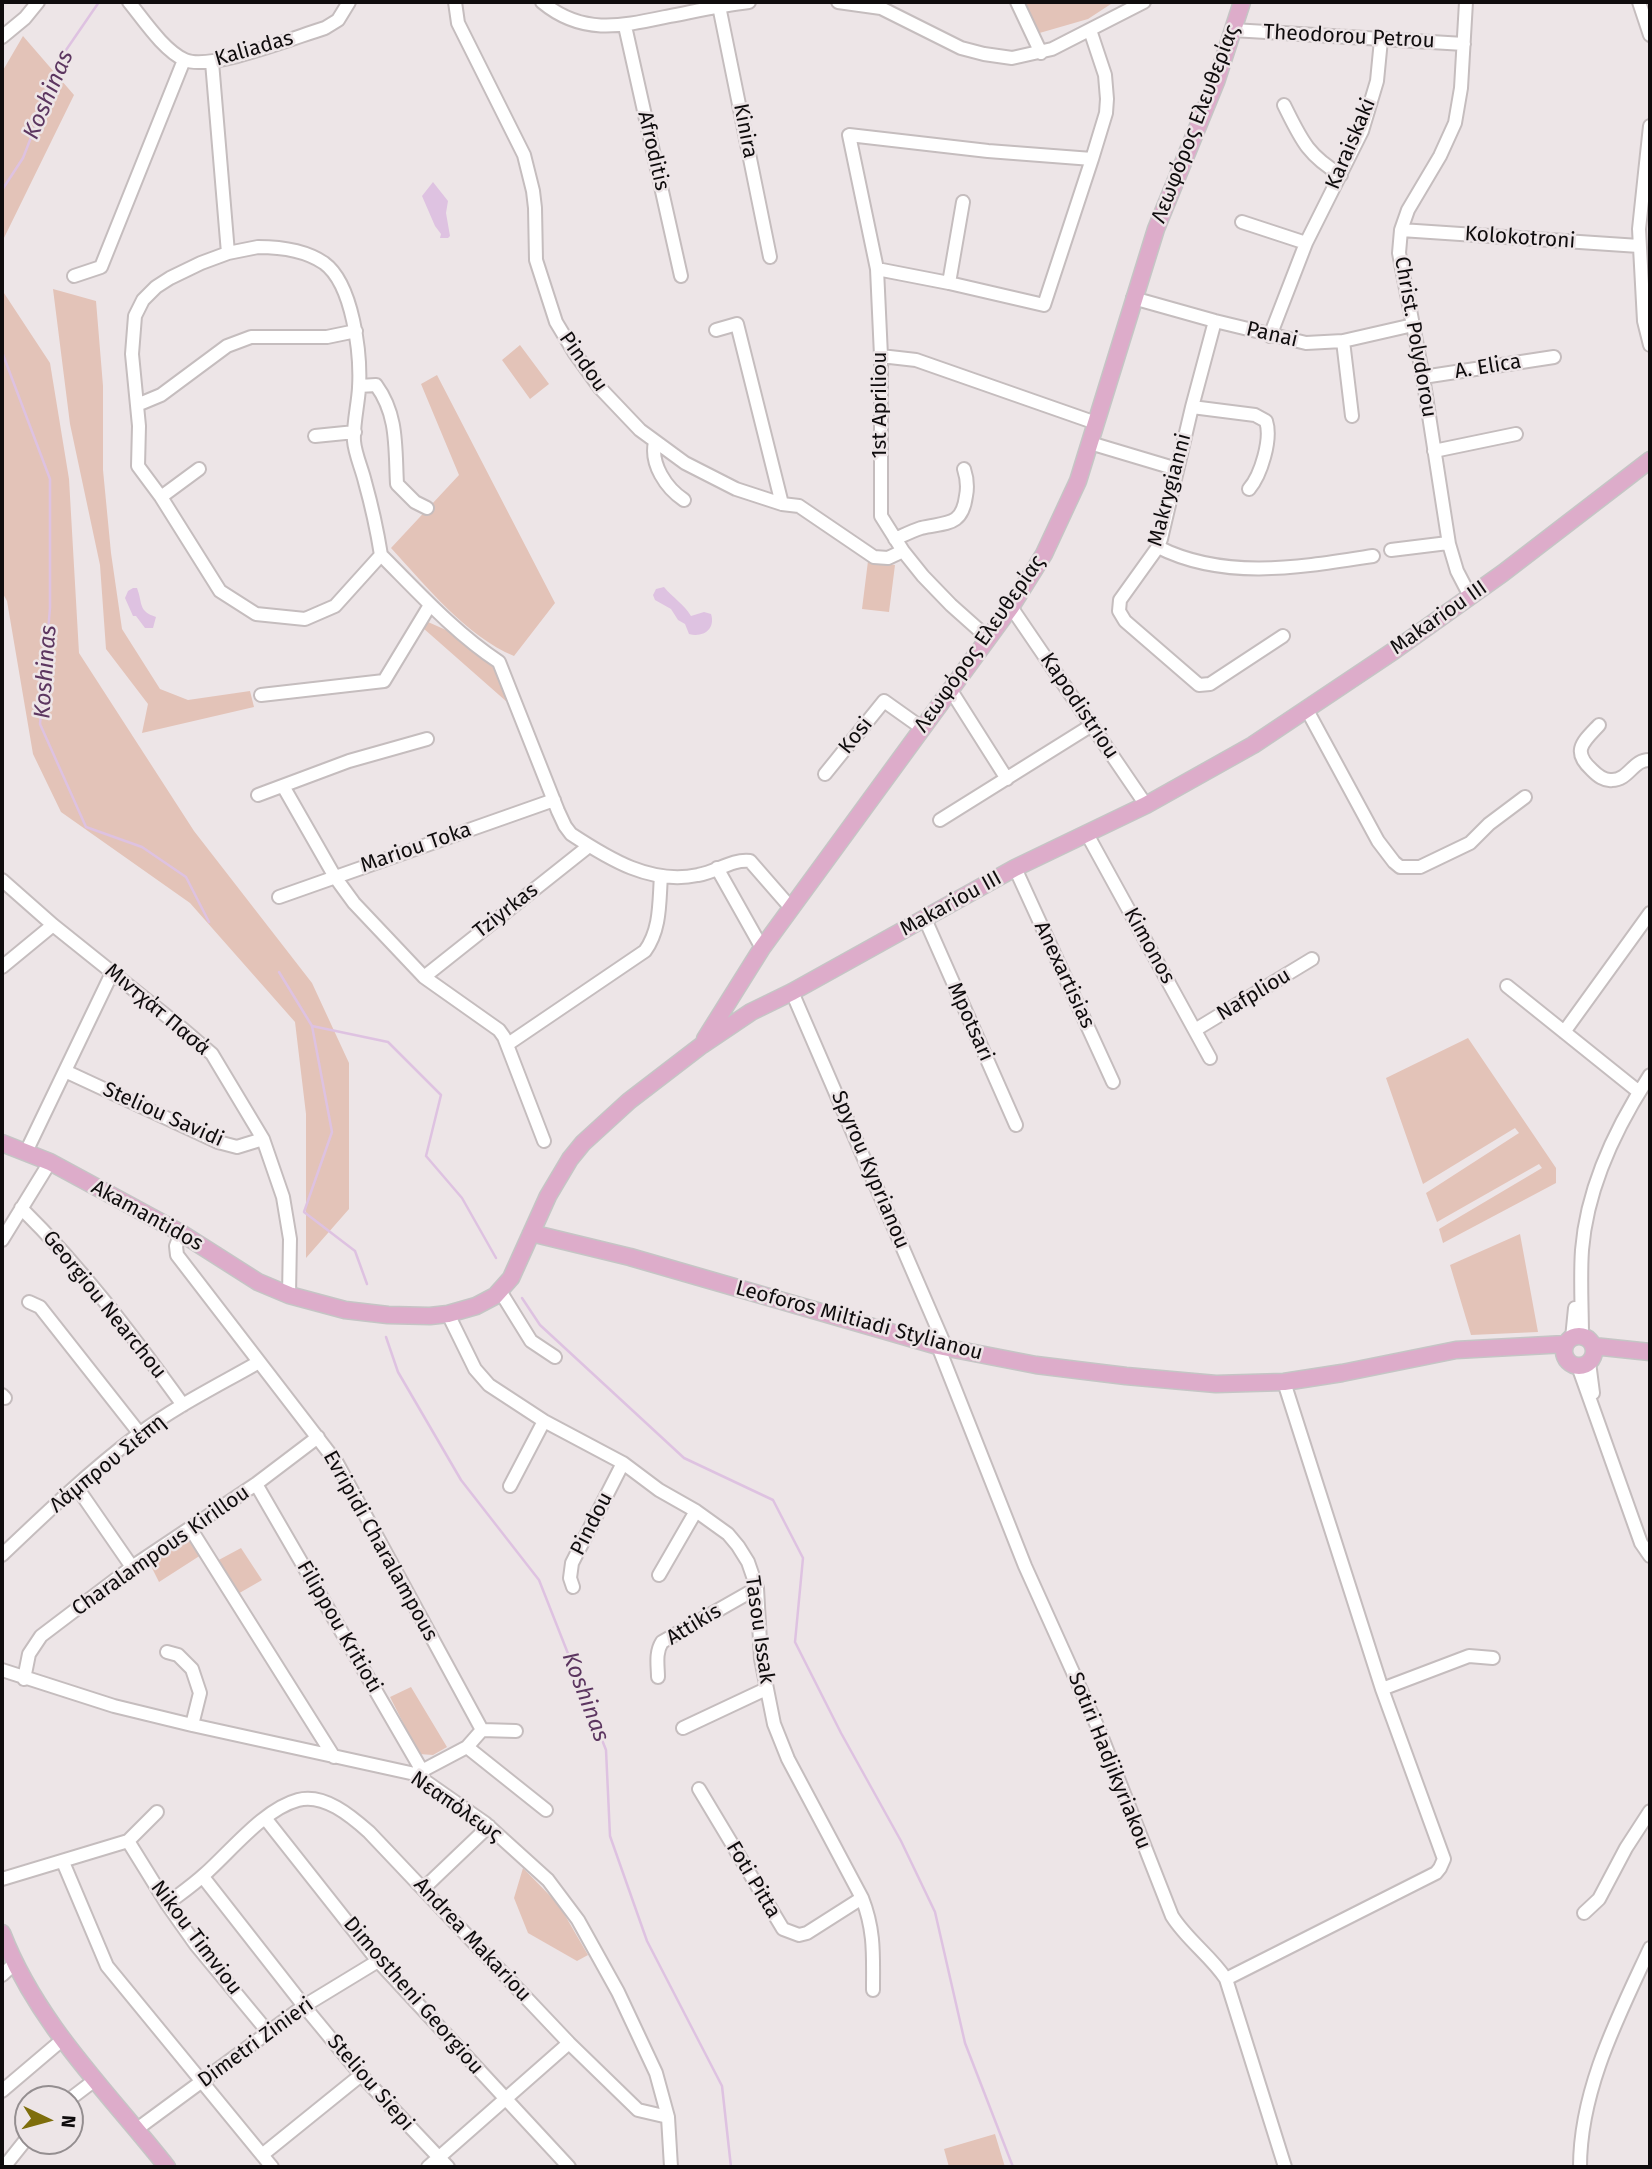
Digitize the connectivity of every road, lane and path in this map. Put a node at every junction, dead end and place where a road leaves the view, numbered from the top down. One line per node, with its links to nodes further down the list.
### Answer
1 (38, 2): 20 (street)
2 (129, 2): 24 (street, Kaliadas)
3 (349, 2): 25 (street, Kaliadas)
4 (455, 2): 60 (street, Pindou)
5 (542, 2): 16 (street)
6 (749, 2): 13 (street)
7 (838, 2): 14 (street)
8 (1017, 2): 23 (street)
9 (1144, 2): 17 (street)
10 (1242, 2): 18 (main road, Λεωφόρος Ελευθερίας)
11 (1466, 2): 22 (street, Christ. Polydorou)
12 (1639, 2): 19 (street)
13 (734, 3): 15 (street)
14 (882, 5): 23 (street)
15 (719, 6): 16 (street); 36 (street, Kinira)
16 (625, 26): 39 (street, Afroditis)
17 (1090, 30): 23 (street); 28 (street)
18 (1233, 30): 21 (street, Theodorou Petrou); 41 (main road, Λεωφόρος Ελευθερίας)
19 (1650, 35)
20 (2, 37)
21 (1381, 40): 22 (street, Theodorou Petrou); 29 (street, Karaiskaki)
22 (1464, 44): 32 (street, Christ. Polydorou)
23 (1041, 53)
24 (184, 60): 25 (street, Kaliadas); 38 (street)
25 (212, 62): 35 (street)
26 (1284, 105): 29 (street)
27 (1650, 126): 34 (street)
28 (1093, 159): 37 (street, 1st Apriliou); 40 (street)
29 (1341, 175): 33 (street, Karaiskaki)
30 (964, 202): 40 (street)
31 (1242, 222): 33 (street)
32 (1402, 230): 34 (street, Kolokotroni); 43 (street, Christ. Polydorou)
33 (1306, 243): 46 (street, Karaiskaki)
34 (1639, 246): 48 (street)
35 (228, 253): 45 (street); 53 (street)
36 (770, 257)
37 (877, 269): 40 (street); 49 (street, 1st Apriliou)
38 (74, 276)
39 (681, 276)
40 (949, 283)
41 (1133, 298): 42 (street, Panai); 56 (main road, Λεωφόρος Ελευθερίας)
42 (1215, 321): 46 (street, Panai); 54 (street, Makrygianni)
43 (1413, 325): 47 (street, Panai); 51 (street, Christ. Polydorou)
44 (716, 330): 70 (street)
45 (356, 331): 52 (street); 53 (street)
46 (1270, 336): 47 (street, Panai)
47 (1343, 341): 55 (street)
48 (1650, 345)
49 (881, 356): 56 (street); 72 (street, 1st Apriliou)
50 (1553, 357): 51 (street, A. Elica)
51 (1423, 377): 62 (street, Christ. Polydorou)
52 (359, 386): 57 (street); 71 (street)
53 (136, 405): 68 (street)
54 (1192, 407): 66 (street, Makrygianni); 67 (street)
55 (1352, 416)
56 (1096, 423): 61 (main road, Λεωφόρος Ελευθερίας)
57 (355, 432): 59 (street); 77 (street)
58 (1516, 435): 62 (street)
59 (315, 436)
60 (655, 442): 69 (street); 70 (street, Pindou)
61 (1090, 443): 66 (street); 81 (main road, Λεωφόρος Ελευθερίας)
62 (1434, 451): 73 (street, Christ. Polydorou)
63 (1650, 460): 79 (main road, Makariou III)
64 (964, 468): 72 (street)
65 (199, 469): 68 (street)
66 (1177, 469): 74 (street, Makrygianni)
67 (1249, 489)
68 (161, 497): 77 (street)
69 (684, 500)
70 (782, 504): 76 (street, Pindou)
71 (427, 508)
72 (895, 539): 76 (street, 1st Apriliou)
73 (1448, 542): 75 (street); 79 (street, Christ. Polydorou)
74 (1158, 547): 78 (street); 82 (street, Makrygianni)
75 (1391, 550)
76 (902, 551): 83 (street, 1st Apriliou)
77 (381, 555): 80 (street)
78 (1373, 556)
79 (1470, 596): 86 (main road, Makariou III)
80 (430, 605): 85 (street); 97 (street)
81 (1011, 607): 83 (main road, Λεωφόρος Ελευθερίας); 88 (street, Kapodistriou)
82 (1283, 636)
83 (988, 638): 84 (main road, Λεωφόρος Ελευθερίας)
84 (950, 689): 89 (main road, Λεωφόρος Ελευθερίας); 93 (street)
85 (261, 695)
86 (1307, 710): 96 (street); 98 (main road, Makariou III)
87 (1599, 724): 91 (street)
88 (1092, 725): 93 (street); 98 (street, Kapodistriou)
89 (922, 728): 92 (street, Kosi); 108 (main road, Λεωφόρος Ελευθερίας)
90 (427, 739): 94 (street)
91 (1650, 760)
92 (825, 774)
93 (1007, 779): 99 (street)
94 (283, 786): 95 (street); 105 (street)
95 (258, 795)
96 (1525, 797)
97 (554, 800): 101 (street); 105 (street, Mariou Toka)
98 (1146, 805): 100 (main road, Makariou III)
99 (940, 820)
100 (1087, 834): 103 (main road, Makariou III); 121 (street, Kimonos)
101 (589, 846): 104 (street); 116 (street, Tziyrkas)
102 (717, 868): 104 (street); 108 (street); 112 (street)
103 (1015, 868): 110 (main road, Makariou III); 128 (street, Anexartisias)
104 (661, 876): 123 (street)
105 (335, 877): 107 (street, Mariou Toka); 116 (street)
106 (2, 880): 111 (street, Μιντχάτ Πασά)
107 (279, 897)
108 (791, 908): 112 (main road, Λεωφόρος Ελευθερίας)
109 (1650, 913): 122 (street)
110 (925, 919): 119 (main road, Makariou III); 130 (street, Mpotsari)
111 (52, 925): 114 (street); 115 (street, Μιντχάτ Πασά)
112 (762, 948): 117 (main road, Λεωφόρος Ελευθερίας)
113 (1312, 960): 121 (street, Nafpliou)
114 (2, 967)
115 (112, 972): 126 (street); 131 (street, Μιντχάτ Πασά)
116 (424, 977): 123 (street)
117 (738, 985): 120 (main road); 124 (main road, Λεωφόρος Ελευθερίας)
118 (1507, 986): 122 (street)
119 (792, 992): 120 (main road, Makariou III); 147 (street, Spyrou Kyprianou)
120 (751, 1013): 124 (main road, Makariou III)
121 (1195, 1030): 125 (street, Kimonos)
122 (1564, 1032): 129 (street)
123 (508, 1044): 132 (street)
124 (702, 1045): 136 (main road, Makariou III)
125 (1210, 1058)
126 (65, 1071): 131 (street, Steliou Savidi); 134 (street)
127 (1650, 1075): 129 (street)
128 (1113, 1082)
129 (1639, 1092): 148 (street)
130 (1016, 1125)
131 (263, 1139): 144 (street, Μιντχάτ Πασά)
132 (544, 1141)
133 (2, 1143): 134 (main road, Akamantidos)
134 (26, 1152): 135 (main road, Akamantidos)
135 (50, 1162): 137 (street); 138 (main road, Akamantidos)
136 (545, 1202): 139 (main road, Makariou III); 141 (main road)
137 (21, 1208): 140 (street); 153 (street, Georgiou Nearchou)
138 (181, 1233): 144 (main road, Akamantidos); 151 (street, Evripidi Charalampous)
139 (531, 1233): 141 (main road, Leoforos Miltiadi Stylianou); 142 (main road, Makariou III)
140 (2, 1240)
141 (568, 1241): 142 (main road); 147 (main road, Leoforos Miltiadi Stylianou)
142 (517, 1268): 143 (main road, Makariou III)
143 (500, 1291): 146 (main road, Makariou III); 150 (street)
144 (289, 1295): 146 (main road, Makariou III)
145 (29, 1302): 155 (street)
146 (448, 1314): 154 (street, Tasou Issak)
147 (942, 1347): 152 (main road, Leoforos Miltiadi Stylianou); 201 (street, Sotiri Hadjikyriakou)
148 (1578, 1351): 149 (main road, Leoforos Miltiadi Stylianou); 152 (main road, Leoforos Miltiadi Stylianou); 164 (street)
149 (1650, 1352)
150 (555, 1357)
151 (259, 1362): 153 (street, Λάμπρου Σιέπη); 156 (street, Evripidi Charalampous)
152 (1284, 1382): 175 (street)
153 (183, 1405): 155 (street, Λάμπρου Σιέπη)
154 (544, 1421): 157 (street, Tasou Issak); 160 (street)
155 (140, 1434): 159 (street, Λάμπρου Σιέπη)
156 (318, 1437): 158 (street, Charalampous Kirillou); 178 (street, Evripidi Charalampous)
157 (624, 1463): 161 (street, Tasou Issak); 167 (street, Pindou)
158 (256, 1484): 162 (street, Charalampous Kirillou); 182 (street, Filippou Kritioti)
159 (76, 1486): 163 (street, Λάμπρου Σιέπη); 165 (street)
160 (510, 1486)
161 (696, 1511): 166 (street); 168 (street, Tasou Issak)
162 (190, 1528): 165 (street, Charalampous Kirillou); 181 (street)
163 (2, 1555)
164 (1650, 1556)
165 (132, 1567): 173 (street, Charalampous Kirillou)
166 (659, 1575)
167 (573, 1587)
168 (757, 1588): 172 (street, Attikis); 174 (street, Tasou Issak)
169 (167, 1652): 176 (street)
170 (1493, 1658): 175 (street)
171 (2, 1671): 173 (street, Νεαπόλεως)
172 (658, 1677)
173 (24, 1679): 176 (street, Νεαπόλεως)
174 (766, 1689): 177 (street); 194 (street, Tasou Issak)
175 (1382, 1689): 201 (street)
176 (192, 1725): 181 (street, Νεαπόλεως)
177 (682, 1728)
178 (482, 1731): 179 (street); 180 (street)
179 (516, 1731)
180 (467, 1747): 182 (street); 184 (street)
181 (334, 1757): 182 (street, Νεαπόλεως)
182 (418, 1772): 188 (street, Νεαπόλεως)
183 (699, 1789): 194 (street, Foti Pitta)
184 (546, 1810)
185 (1650, 1811): 196 (street)
186 (157, 1812): 189 (street)
187 (265, 1818): 191 (street, Andrea Makariou); 193 (street, Andrea Makariou); 199 (street, Dimostheni Georgiou)
188 (489, 1826): 193 (street); 213 (street, Νεαπόλεως)
189 (128, 1841): 190 (street); 195 (street, Nikou Timviou)
190 (63, 1862): 192 (street); 209 (street)
191 (203, 1877): 195 (street, Andrea Makariou); 203 (street, Steliou Siepi)
192 (2, 1879)
193 (423, 1889): 206 (street, Andrea Makariou)
194 (862, 1898): 202 (street, Tasou Issak)
195 (167, 1904): 204 (street, Nikou Timviou)
196 (1584, 1913)
197 (2, 1933): 200 (main road)
198 (1650, 1948): 222 (street)
199 (378, 1961): 203 (street, Dimetri Zinieri); 212 (street, Dimostheni Georgiou)
200 (8, 1969): 205 (main road)
201 (1226, 1979): 221 (street, Sotiri Hadjikyriakou)
202 (873, 1990)
203 (304, 2006): 204 (street, Dimetri Zinieri); 207 (street, Steliou Siepi)
204 (268, 2032): 209 (street, Dimetri Zinieri)
205 (62, 2040): 208 (main road); 211 (street)
206 (569, 2043): 212 (street); 213 (street, Andrea Makariou)
207 (361, 2075): 215 (street); 216 (street, Steliou Siepi)
208 (94, 2080): 210 (street); 214 (main road)
209 (202, 2082): 214 (street, Dimetri Zinieri); 215 (street)
210 (84, 2088)
211 (2, 2091)
212 (505, 2099): 216 (street); 219 (street, Dimostheni Georgiou)
213 (668, 2117): 220 (street, Νεαπόλεως)
214 (137, 2129): 217 (main road)
215 (262, 2155): 218 (street)
216 (438, 2164)
217 (167, 2167)
218 (272, 2167)
219 (569, 2167)
220 (671, 2167)
221 (1285, 2167)
222 (1580, 2167)

